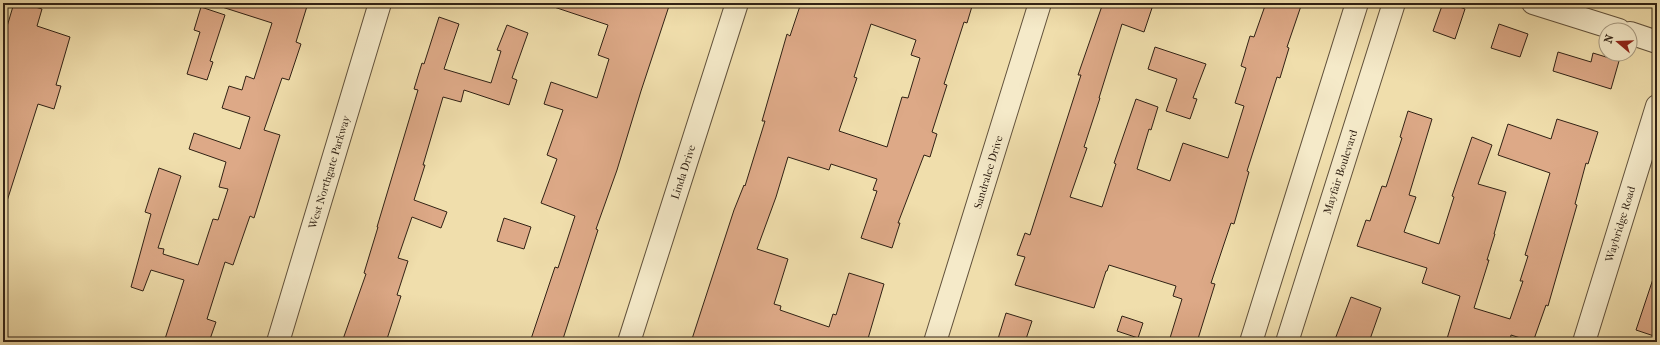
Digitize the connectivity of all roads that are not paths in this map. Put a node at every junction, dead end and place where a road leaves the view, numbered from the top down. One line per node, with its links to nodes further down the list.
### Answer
1 (380, 3): 11 (street, West Northgate Parkway)
2 (737, 3): 12 (street, Linda Drive)
3 (1040, 3): 13 (street, Sandralee Drive)
4 (1357, 3): 14 (street)
5 (1394, 3): 15 (street, Mayfair Boulevard)
6 (1533, 3): 7 (street)
7 (1598, 23)
8 (1638, 36): 9 (street)
9 (1657, 42)
10 (1657, 106): 16 (street, Waybridge Road)
11 (278, 342)
12 (629, 342)
13 (935, 342)
14 (1251, 342)
15 (1287, 342)
16 (1584, 342)

